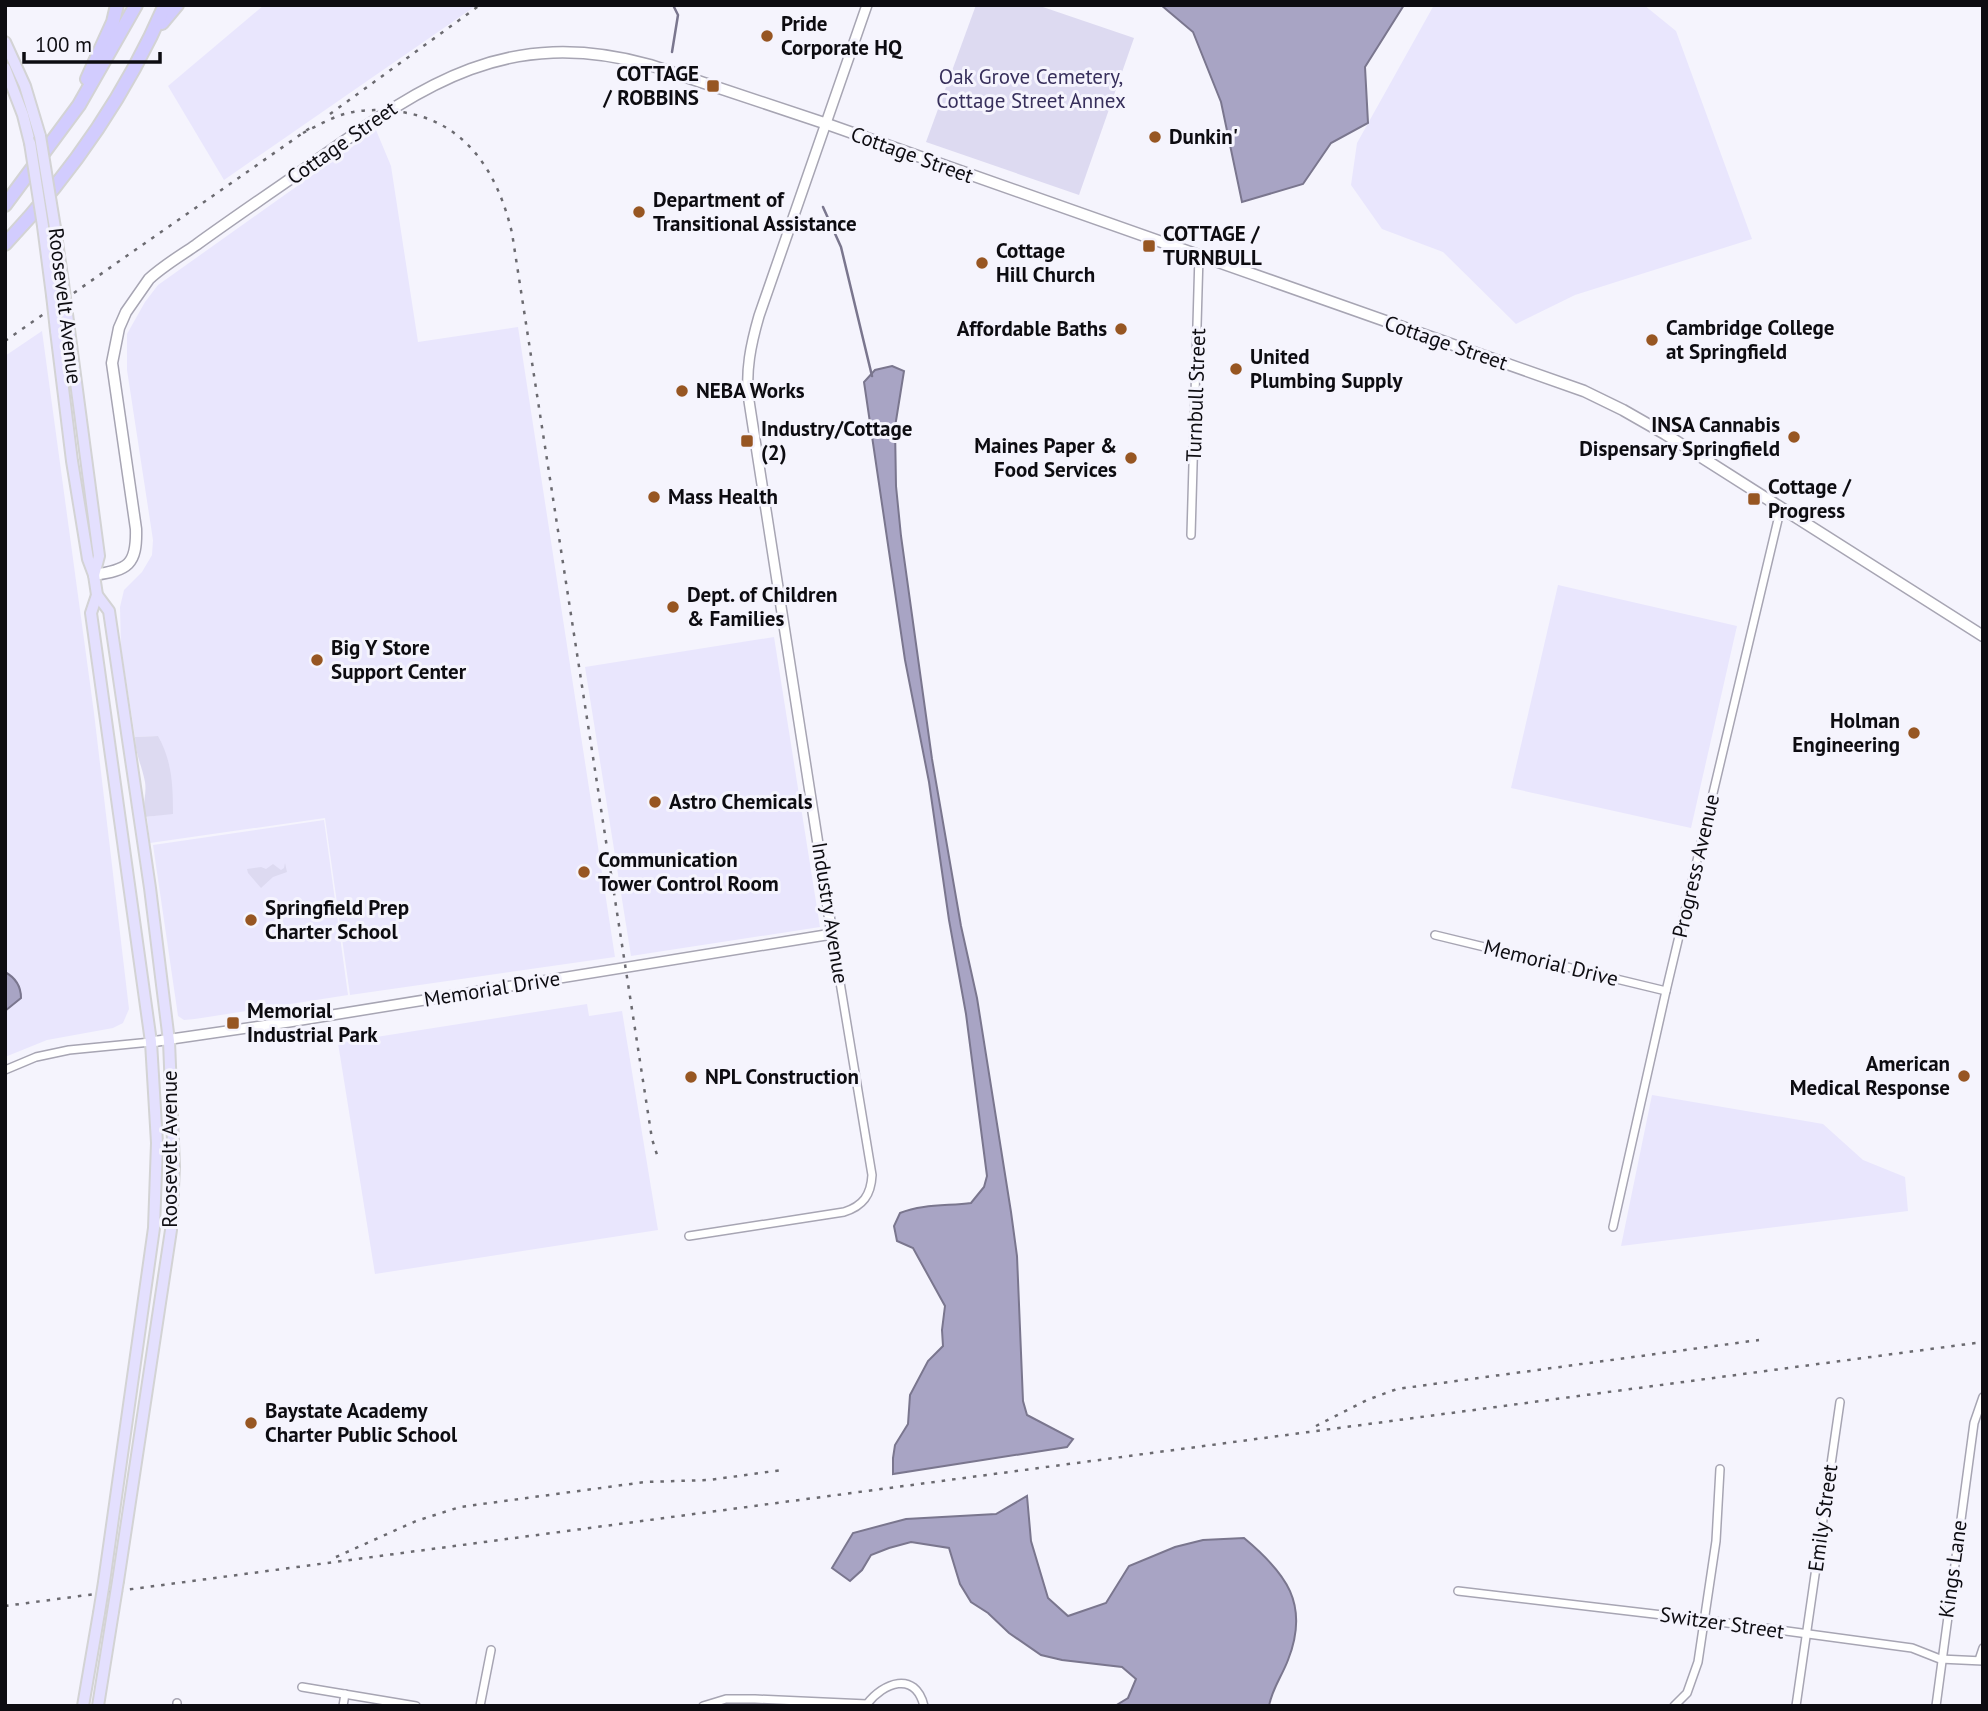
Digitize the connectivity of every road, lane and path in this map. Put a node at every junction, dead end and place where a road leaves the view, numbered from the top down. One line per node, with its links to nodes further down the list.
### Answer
1 (117, 5): 9 (highway)
2 (136, 5): 9 (highway)
3 (165, 5): 7 (highway)
4 (177, 5): 7 (highway)
5 (867, 5): 10 (street, Industry Avenue)
6 (5, 42): 16 (main road, Roosevelt Avenue, bridge)
7 (145, 46): 12 (highway)
8 (5, 68): 16 (main road, Roosevelt Avenue, bridge)
9 (68, 123): 11 (highway)
10 (827, 124): 13 (main road, Cottage Street); 16 (main road, Cottage Street); 23 (street, Industry Avenue)
11 (5, 205)
12 (5, 244)
13 (1199, 255): 14 (main road, Cottage Street); 15 (street, Turnbull Street)
14 (1781, 507): 18 (main road, Cottage Street); 25 (street, Progress Avenue)
15 (1191, 535)
16 (94, 575): 17 (main road, Roosevelt Avenue)
17 (97, 595): 19 (main road, Roosevelt Avenue); 20 (main road, Roosevelt Avenue)
18 (1983, 636)
19 (127, 734): 20 (main road); 21 (main road, Roosevelt Avenue)
20 (108, 737): 22 (main road, Roosevelt Avenue)
21 (139, 825): 22 (main road); 26 (main road, Roosevelt Avenue)
22 (120, 827): 27 (main road, Roosevelt Avenue)
23 (832, 934): 26 (street, Memorial Drive); 30 (street, Industry Avenue)
24 (1435, 934): 25 (street, Memorial Drive)
25 (1666, 991): 29 (street, Progress Avenue)
26 (169, 1041): 27 (street, Memorial Drive); 45 (main road, Roosevelt Avenue, bridge)
27 (151, 1042): 28 (street); 44 (main road, Roosevelt Avenue, bridge)
28 (5, 1070)
29 (1613, 1227)
30 (689, 1236)
31 (1983, 1397): 39 (street, Kings Lane)
32 (1840, 1402): 36 (street, Emily Street)
33 (1720, 1469): 35 (street)
34 (1458, 1591): 35 (street, Switzer Street)
35 (1705, 1620): 36 (street, Switzer Street); 51 (street)
36 (1807, 1634): 39 (street, Switzer Street); 52 (street, Emily Street)
37 (1983, 1648): 40 (street)
38 (491, 1650): 48 (street)
39 (1940, 1659): 40 (street, Switzer Street); 53 (street, Kings Lane)
40 (1981, 1661)
41 (302, 1687): 42 (street)
42 (345, 1694): 46 (street); 47 (street)
43 (867, 1705): 49 (street); 50 (street)
44 (83, 1706)
45 (98, 1706)
46 (343, 1706)
47 (416, 1706)
48 (480, 1706)
49 (703, 1706)
50 (924, 1706)
51 (1674, 1706)
52 (1796, 1706)
53 (1936, 1706)

